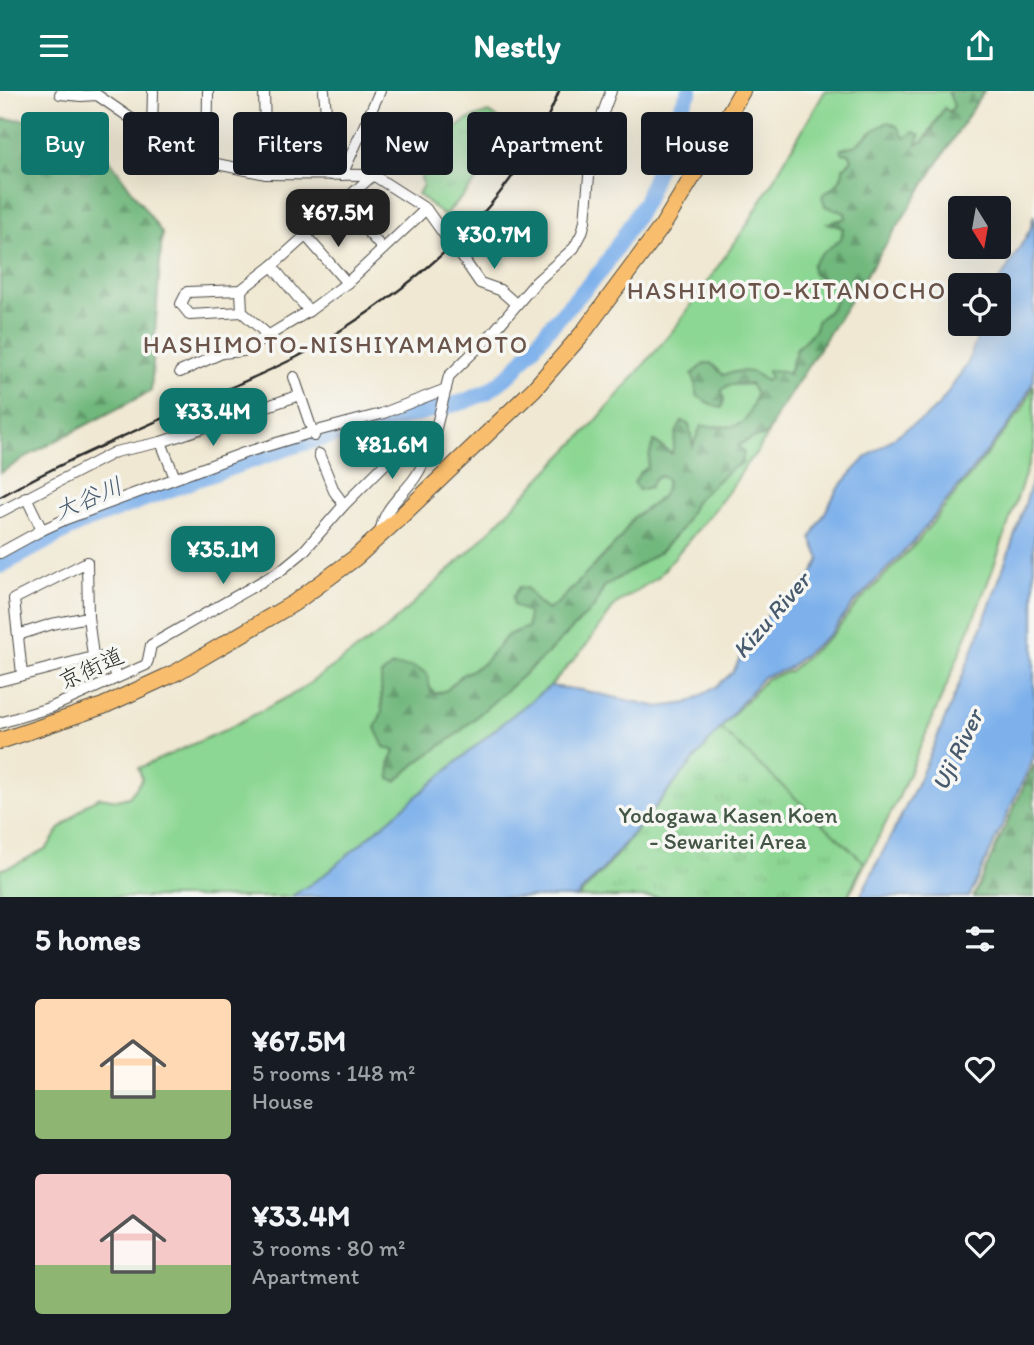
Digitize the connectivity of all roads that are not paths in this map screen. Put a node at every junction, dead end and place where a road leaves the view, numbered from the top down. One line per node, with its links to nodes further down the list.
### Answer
1 (153, 91): 11 (street)
2 (208, 91): 12 (street)
3 (264, 91): 13 (street)
4 (324, 91): 14 (street)
5 (380, 91): 15 (street)
6 (611, 91): 26 (street)
7 (741, 91): 43 (main road)
8 (97, 93): 9 (street); 10 (street)
9 (60, 94)
10 (124, 112)
11 (152, 112)
12 (208, 112)
13 (265, 112)
14 (327, 112)
15 (347, 155)
16 (373, 175): 17 (street); 18 (street)
17 (342, 203): 19 (street); 21 (street)
18 (426, 209): 20 (street); 21 (street)
19 (306, 236): 23 (street); 24 (street)
20 (446, 237)
21 (383, 249): 24 (street)
22 (458, 251): 26 (street)
23 (272, 266): 25 (street); 27 (street)
24 (347, 283): 27 (street)
25 (241, 290): 28 (street); 28 (street)
26 (516, 304): 32 (street)
27 (309, 311): 29 (street)
28 (242, 312): 29 (street)
29 (268, 335): 30 (street)
30 (180, 372)
31 (294, 377): 33 (street)
32 (446, 389): 34 (street); 35 (street)
33 (300, 395): 35 (street); 36 (street)
34 (437, 428): 40 (street, 京街道); 43 (street)
35 (314, 434): 38 (street)
36 (161, 442): 38 (street); 39 (street)
37 (319, 454): 40 (street)
38 (176, 478): 42 (street)
39 (26, 498): 41 (street); 42 (street)
40 (344, 505): 49 (street, 京街道)
41 (0, 512)
42 (42, 530): 44 (street)
43 (380, 535): 52 (main road)
44 (0, 553)
45 (88, 617): 46 (street); 46 (street); 47 (street)
46 (18, 635): 48 (street)
47 (93, 656): 48 (street); 49 (street)
48 (22, 674): 50 (street)
49 (118, 677): 51 (street, 京街道)
50 (0, 681)
51 (0, 723)
52 (0, 741)

